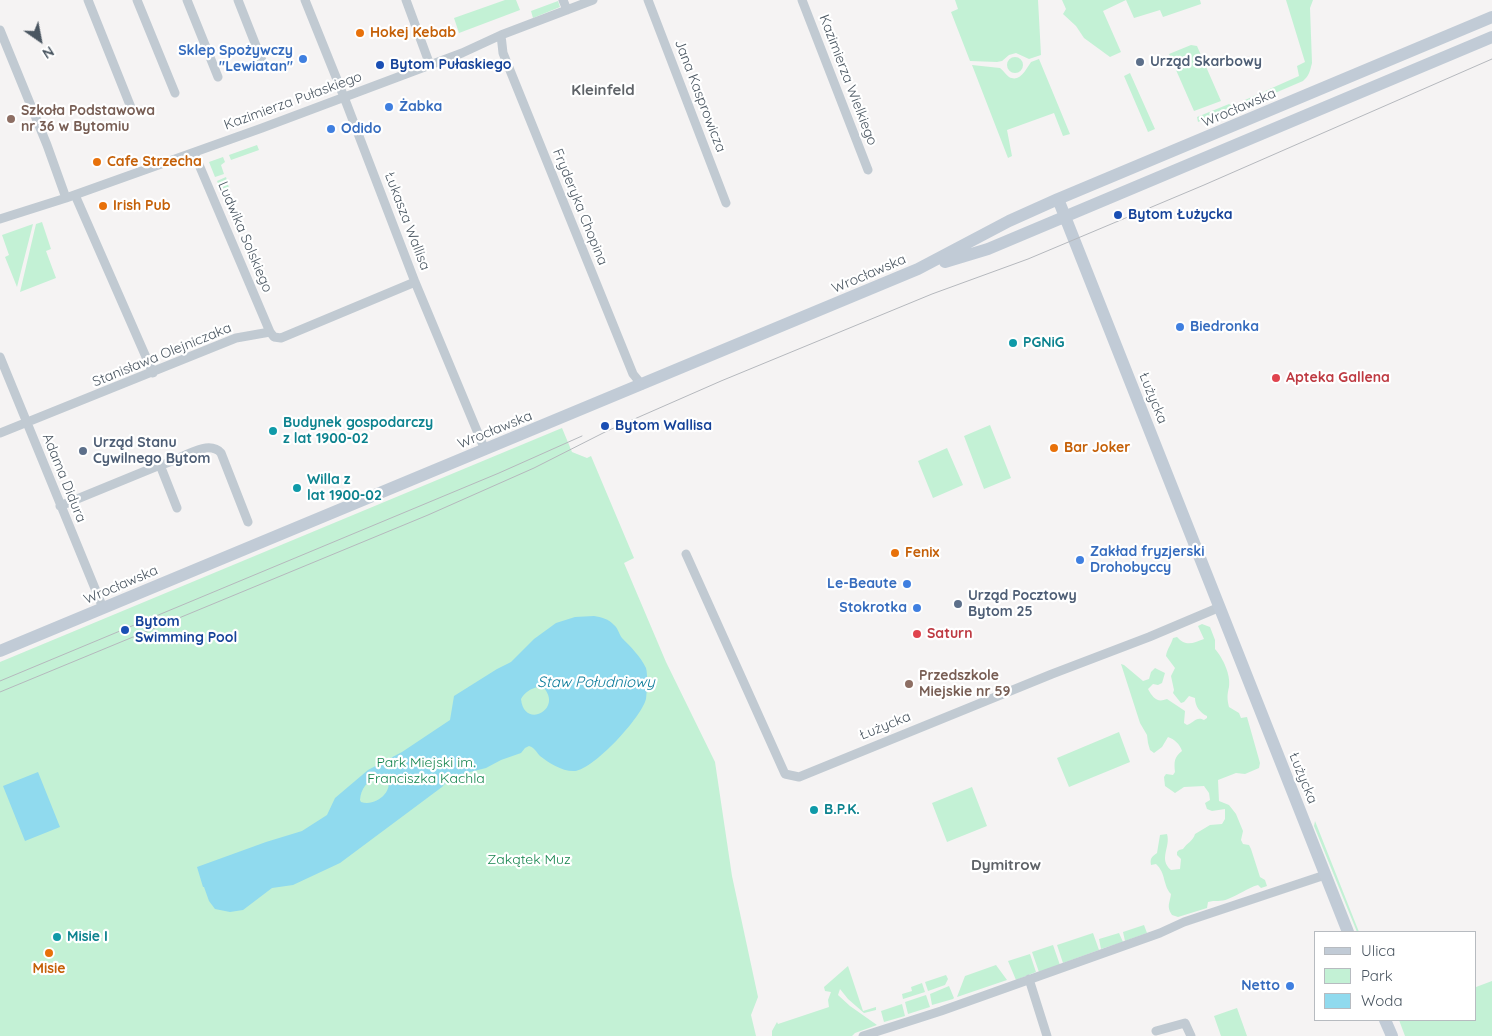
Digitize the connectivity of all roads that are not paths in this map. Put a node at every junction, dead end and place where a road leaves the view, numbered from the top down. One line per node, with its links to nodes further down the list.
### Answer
1 (88, 0): 21 (street)
2 (137, 0): 19 (street)
3 (187, 0): 18 (street)
4 (238, 0): 16 (street)
5 (305, 0): 20 (street, Łukasza Wallisa)
6 (406, 0): 17 (street)
7 (563, 0): 11 (street)
8 (593, 0): 11 (street, Kazimierza Pułaskiego)
9 (648, 0): 26 (street, Jana Kasprowicza)
10 (802, 0): 23 (street, Kazimierza Wielkiego)
11 (567, 10): 14 (street, Kazimierza Pułaskiego)
12 (1492, 17): 25 (main road, Wrocławska)
13 (0, 30): 24 (street)
14 (501, 35): 17 (street, Kazimierza Pułaskiego); 34 (street, Fryderyka Chopina)
15 (1492, 37): 27 (main road, Wrocławska)
16 (262, 61)
17 (430, 65): 20 (street, Kazimierza Pułaskiego)
18 (218, 77)
19 (175, 93)
20 (344, 97): 22 (street, Kazimierza Pułaskiego); 30 (street, Łukasza Wallisa)
21 (132, 110)
22 (194, 153): 24 (street, Kazimierza Pułaskiego); 31 (street, Ludwika Solskiego)
23 (868, 170)
24 (71, 196): 28 (street, Kazimierza Pułaskiego); 33 (street)
25 (1058, 199): 27 (main road, Łużycka); 29 (main road, Wrocławska)
26 (726, 203)
27 (1065, 216): 29 (main road, Wrocławska); 44 (main road, Łużycka)
28 (0, 219)
29 (918, 269): 34 (main road, Wrocławska)
30 (415, 282): 31 (street, Stanisława Olejniczaka); 37 (street, Łukasza Wallisa)
31 (270, 332): 33 (street, Stanisława Olejniczaka)
32 (0, 357): 35 (street, Adama Didura)
33 (152, 373): 35 (street, Stanisława Olejniczaka)
34 (642, 385): 37 (main road, Wrocławska)
35 (27, 423): 36 (street, Stanisława Olejniczaka); 39 (street, Adama Didura)
36 (0, 433)
37 (485, 450): 43 (main road, Wrocławska)
38 (160, 465): 39 (street); 40 (street); 41 (street)
39 (60, 506): 43 (street, Adama Didura)
40 (177, 508)
41 (248, 522)
42 (686, 554): 44 (street, Łużycka)
43 (103, 608): 45 (main road, Wrocławska)
44 (1220, 608): 46 (main road, Łużycka)
45 (0, 651)
46 (1325, 875): 47 (main road, Łużycka); 48 (street)
47 (1348, 931)
48 (1029, 979): 51 (street); 52 (street)
49 (1385, 1021): 54 (main road)
50 (1156, 1031): 53 (street)
51 (863, 1036)
52 (1048, 1036)
53 (1190, 1036)
54 (1392, 1036)

